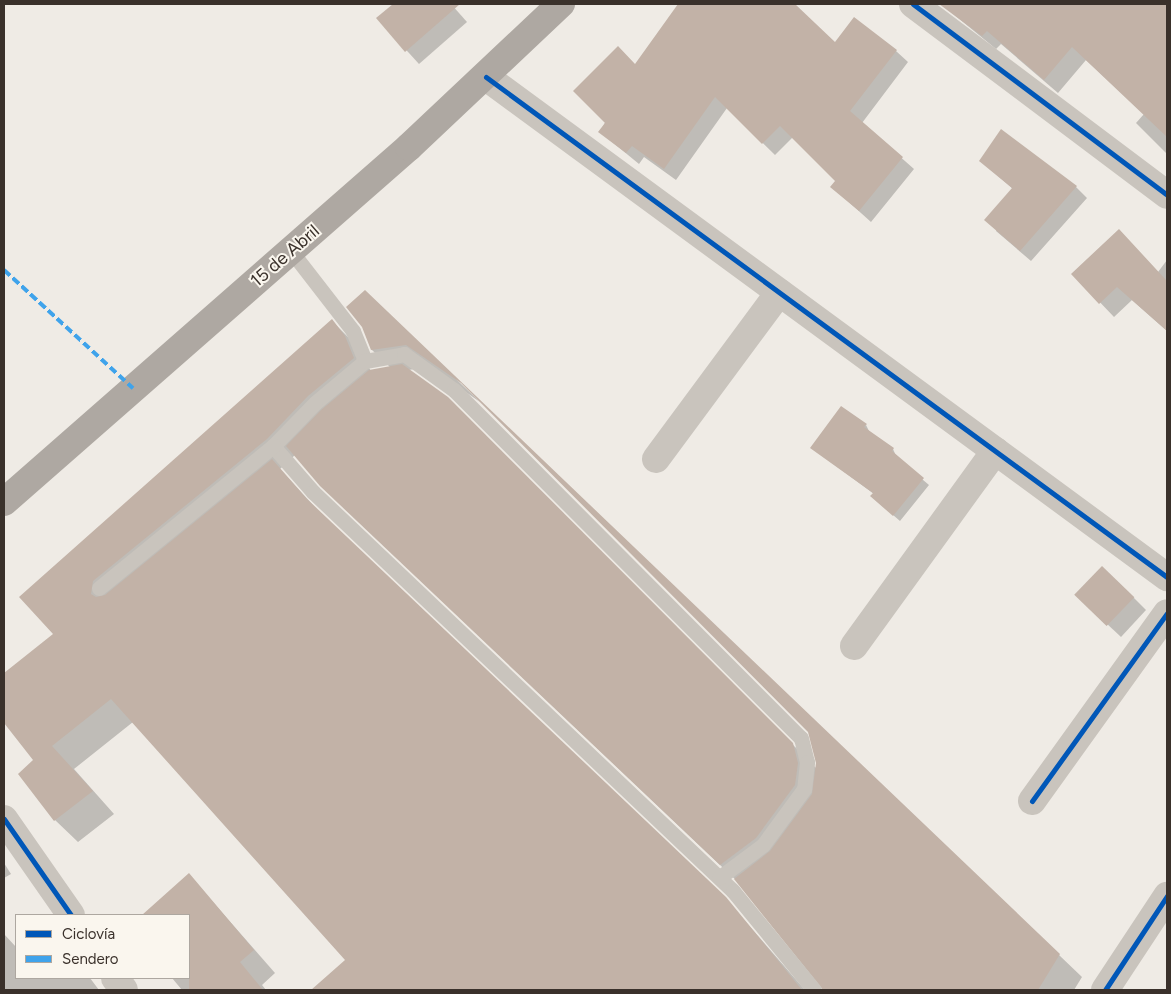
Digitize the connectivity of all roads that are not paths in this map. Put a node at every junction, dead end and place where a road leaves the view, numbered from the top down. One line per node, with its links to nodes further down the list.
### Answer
1 (562, 4): 3 (main road, 15 de Abril)
2 (913, 4): 4 (street)
3 (486, 77): 5 (main road, 15 de Abril); 6 (street)
4 (1167, 195)
5 (291, 251): 7 (lane); 11 (main road, 15 de Abril)
6 (779, 293): 9 (street); 10 (street)
7 (365, 361): 8 (lane); 18 (lane)
8 (273, 446): 13 (lane); 18 (lane)
9 (995, 451): 12 (street); 15 (street)
10 (656, 459)
11 (4, 502)
12 (1167, 577)
13 (99, 588)
14 (1167, 614): 16 (street)
15 (854, 646)
16 (1032, 801)
17 (4, 819): 20 (street)
18 (720, 877): 23 (lane)
19 (1167, 896): 24 (street)
20 (70, 914)
21 (116, 979): 22 (street)
22 (124, 990)
23 (814, 990)
24 (1105, 990)

